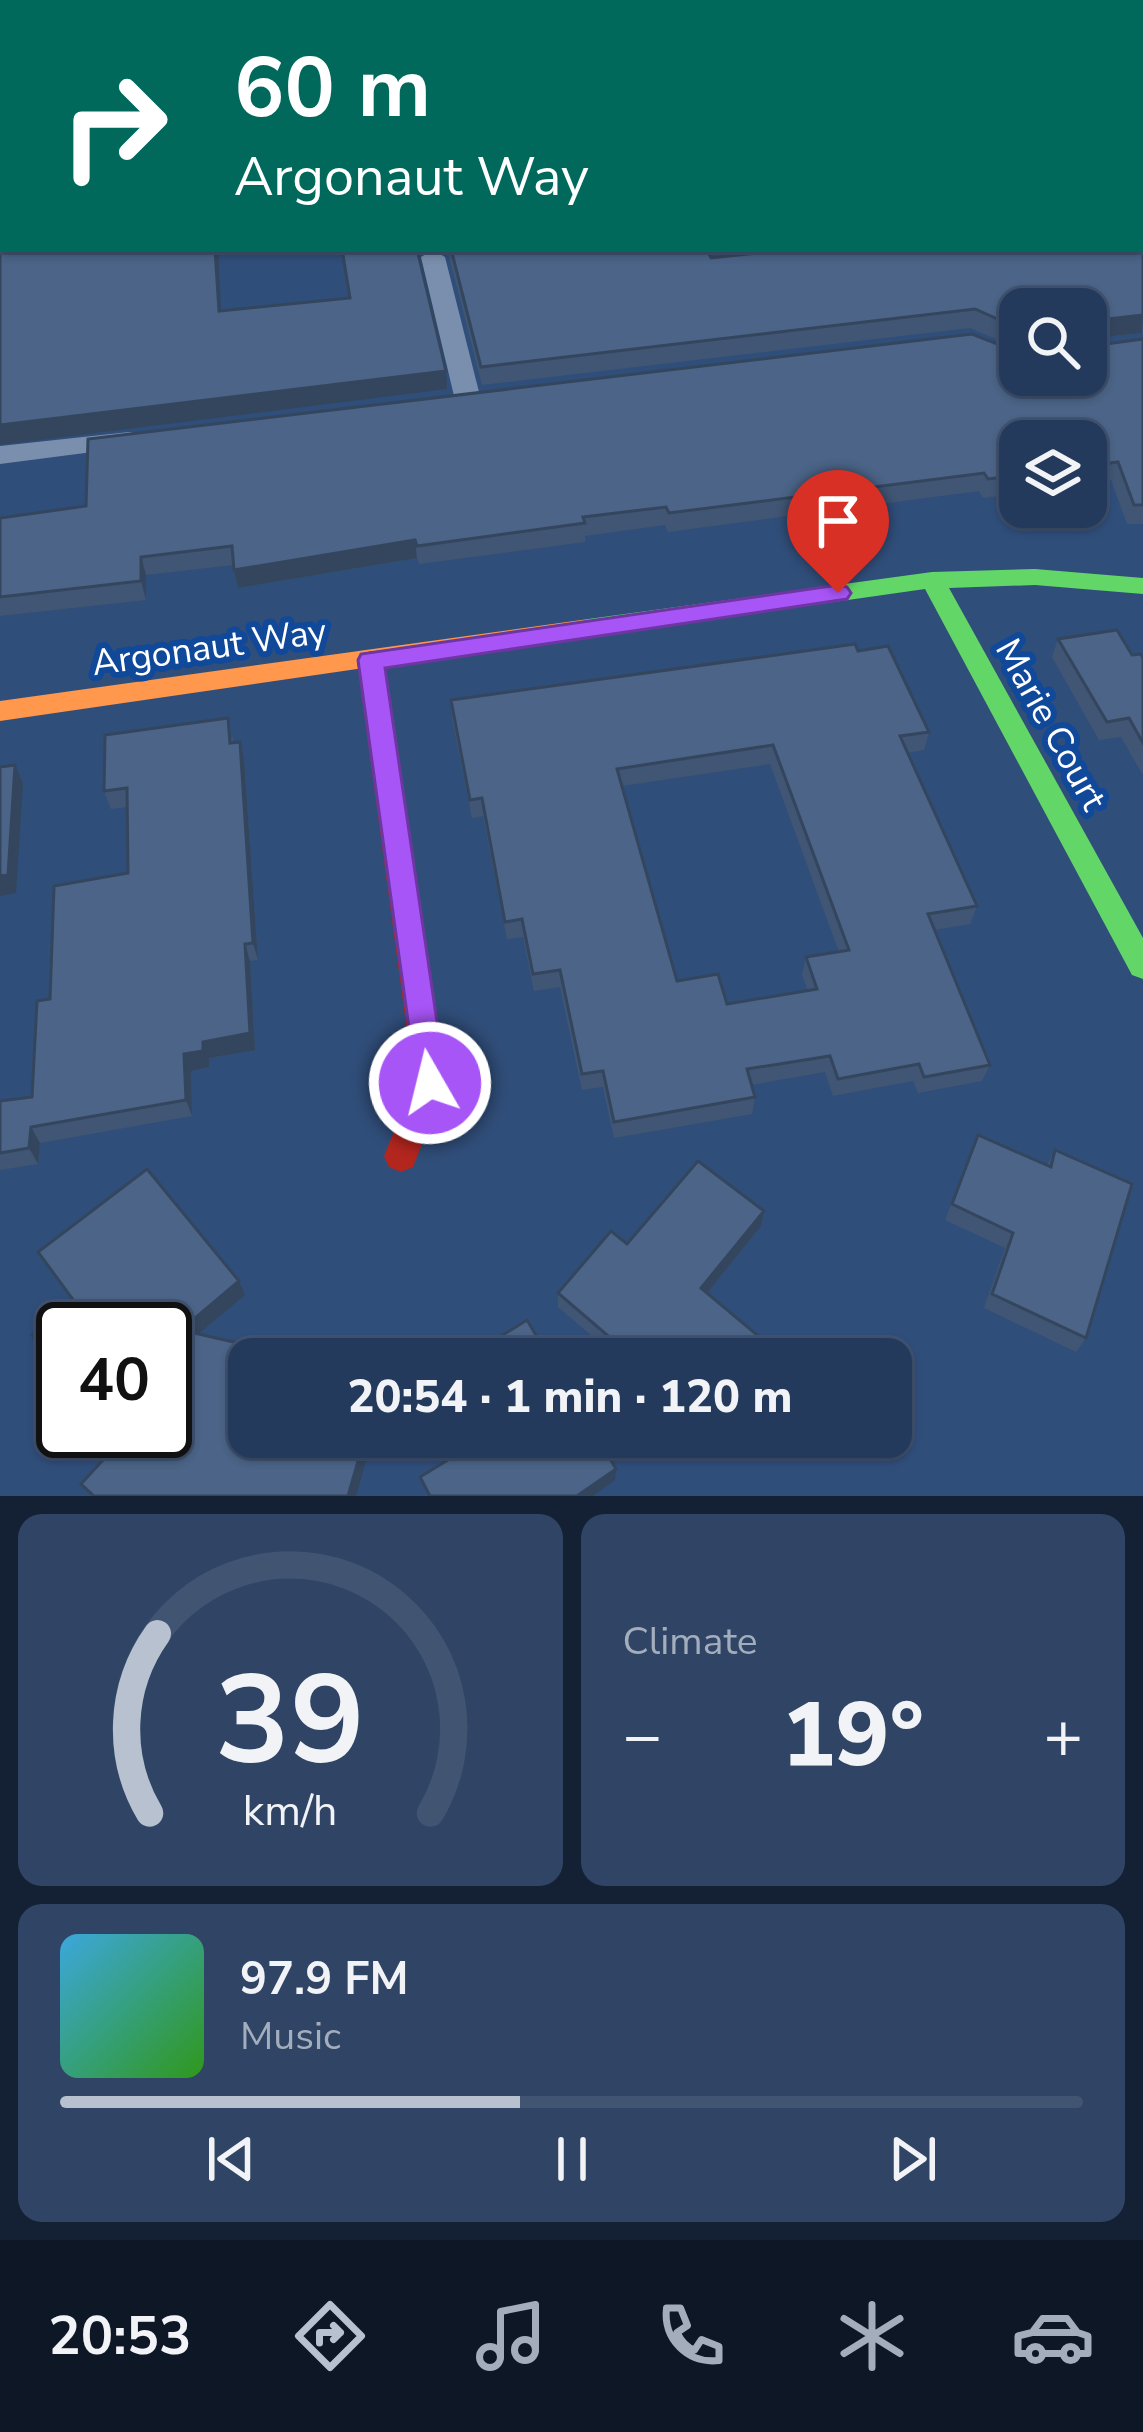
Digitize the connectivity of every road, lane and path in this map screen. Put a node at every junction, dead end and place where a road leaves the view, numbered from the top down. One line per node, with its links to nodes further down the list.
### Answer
1 (433, 257): 2 (lane)
2 (468, 400)
3 (164, 436): 4 (lane)
4 (0, 455)
5 (932, 580): 6 (street, Argonaut Way); 7 (street, Argonaut Way); 9 (street, Marie Court)
6 (1143, 586)
7 (370, 660): 8 (street, Argonaut Way); 10 (street)
8 (0, 711)
9 (1143, 966)
10 (401, 1156)

